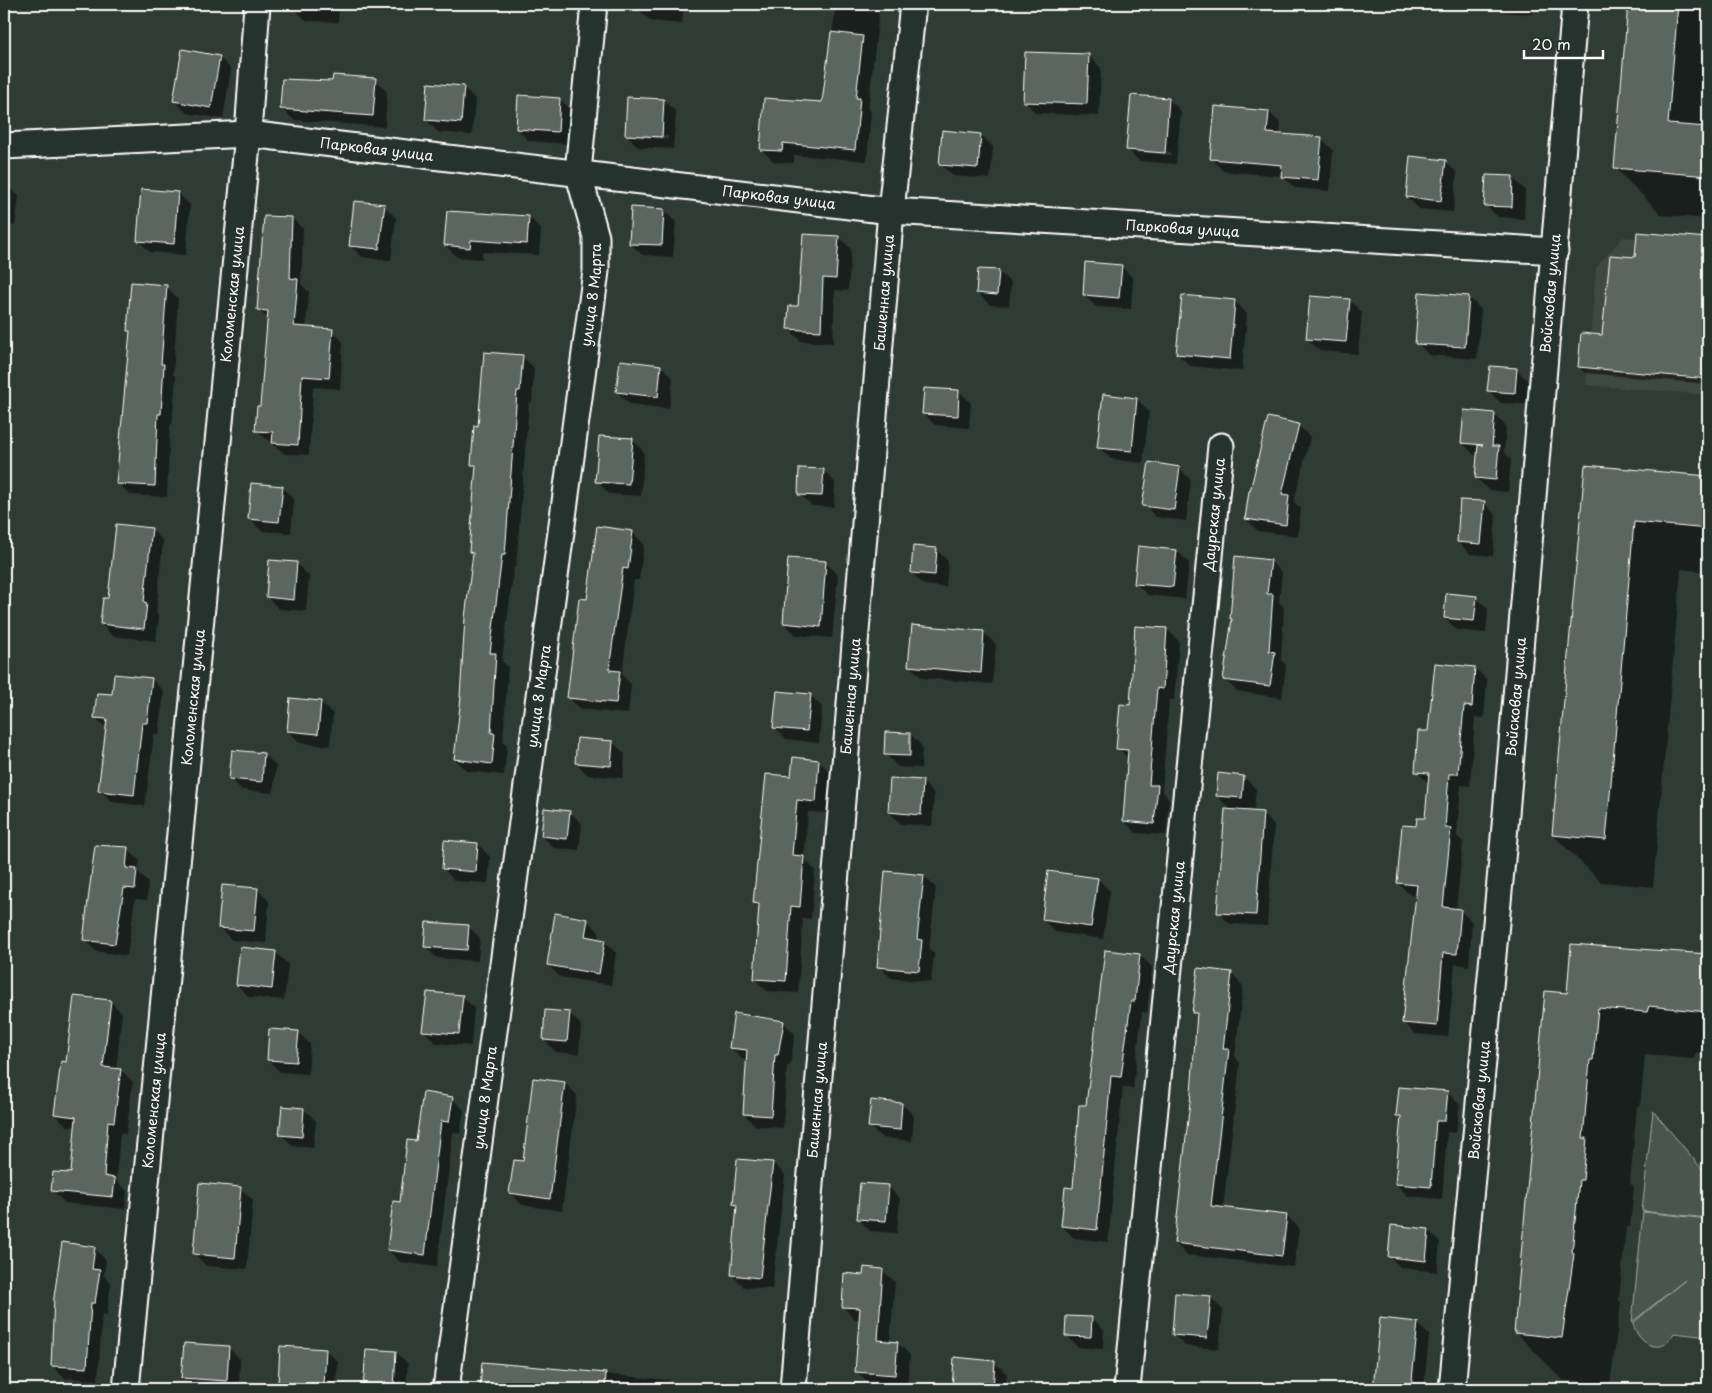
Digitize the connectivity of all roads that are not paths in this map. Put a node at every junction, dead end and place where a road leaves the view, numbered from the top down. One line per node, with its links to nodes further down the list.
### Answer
1 (257, 4): 5 (street, Коломенская улица)
2 (594, 4): 7 (street, улица 8 Марта)
3 (914, 4): 8 (street, Башенная улица)
4 (1575, 4): 9 (street, Войсковая улица)
5 (248, 134): 6 (street, Парковая улица); 7 (street, Парковая улица); 11 (street, Коломенская улица)
6 (4, 146)
7 (578, 172): 8 (street, Парковая улица); 12 (street, улица 8 Марта)
8 (891, 211): 9 (street, Парковая улица); 13 (street, Башенная улица)
9 (1556, 251): 15 (street, Войсковая улица)
10 (1221, 446): 14 (street, Даурская улица)
11 (126, 1389)
12 (446, 1389)
13 (793, 1389)
14 (1127, 1389)
15 (1452, 1389)

